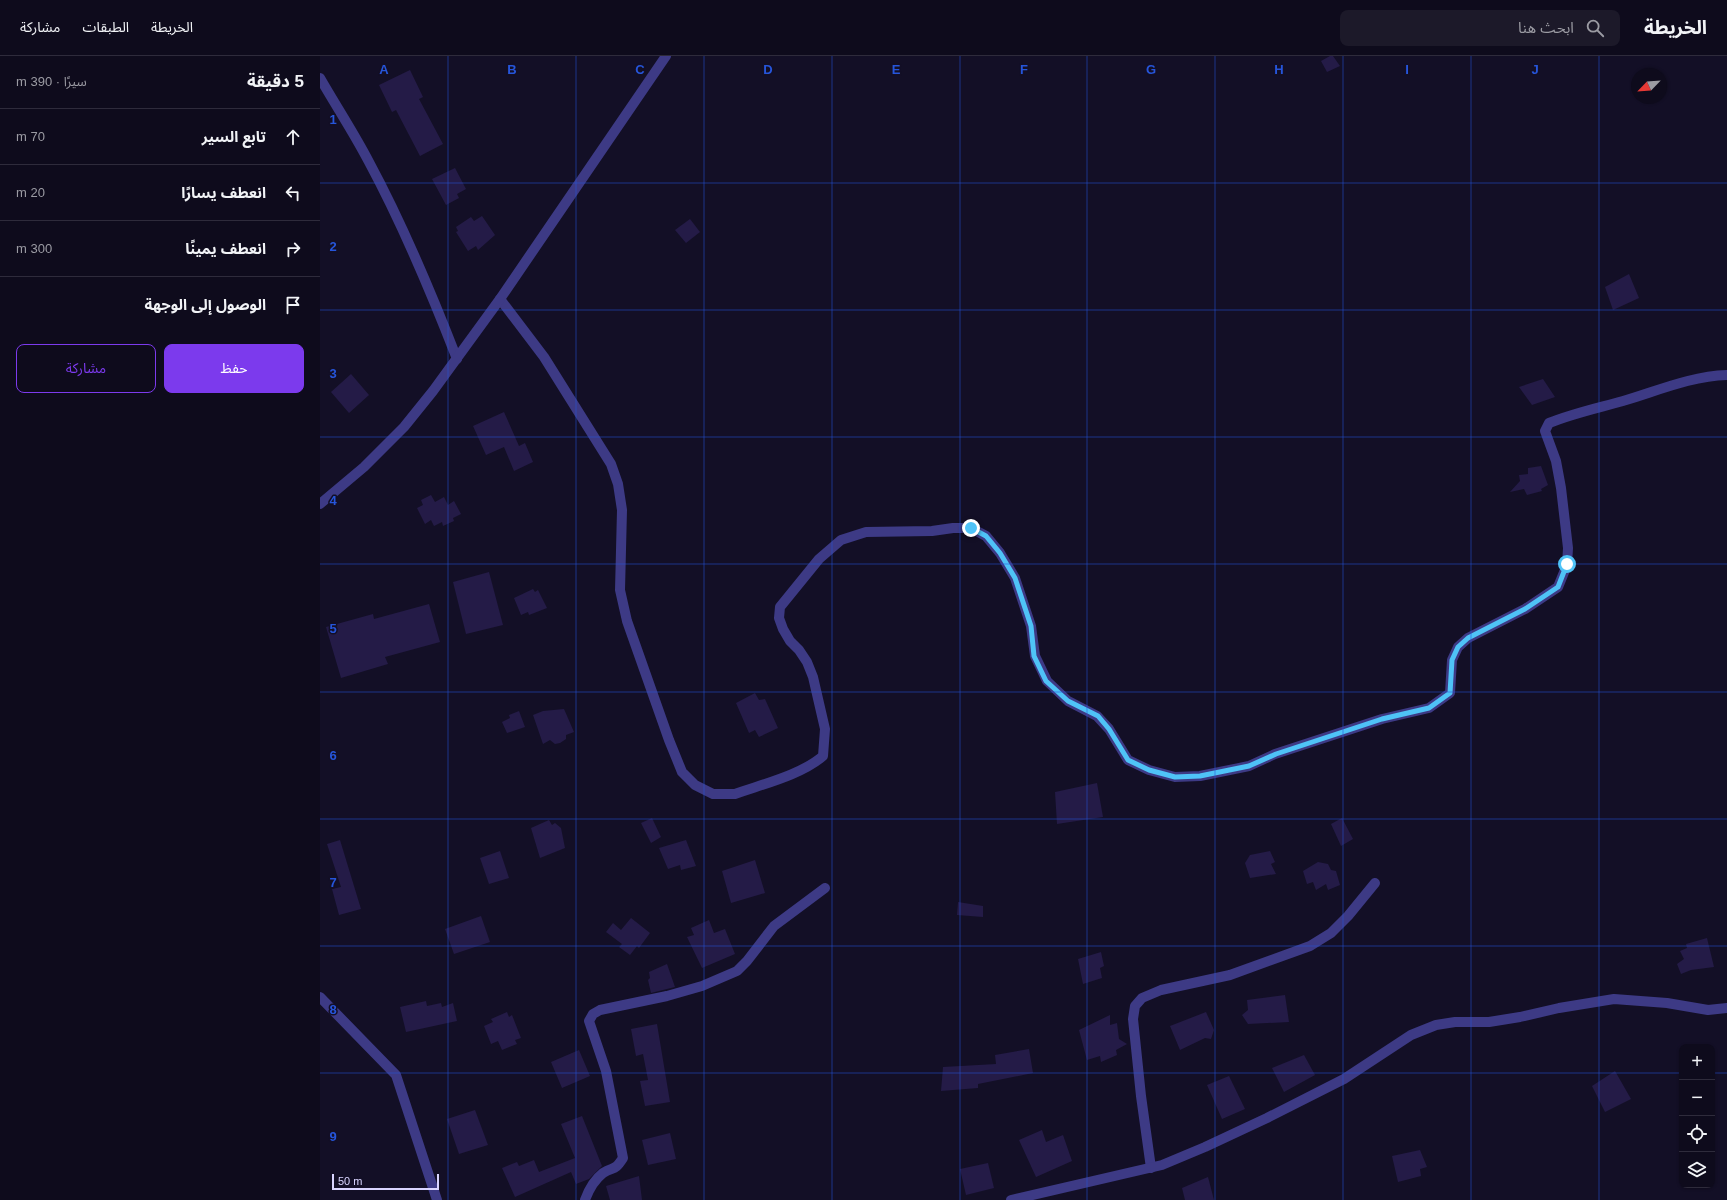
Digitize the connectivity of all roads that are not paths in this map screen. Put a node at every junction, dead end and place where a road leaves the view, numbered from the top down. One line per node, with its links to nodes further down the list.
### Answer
1 (666, 56): 3 (street)
2 (320, 78): 4 (street)
3 (500, 299): 4 (street); 5 (street)
4 (457, 358): 6 (street)
5 (1727, 375)
6 (320, 504)
7 (1375, 882): 11 (street)
8 (825, 888): 13 (street)
9 (320, 997): 12 (street)
10 (1727, 1008): 11 (street)
11 (1151, 1168): 14 (street)
12 (437, 1200)
13 (585, 1200)
14 (1011, 1200)

